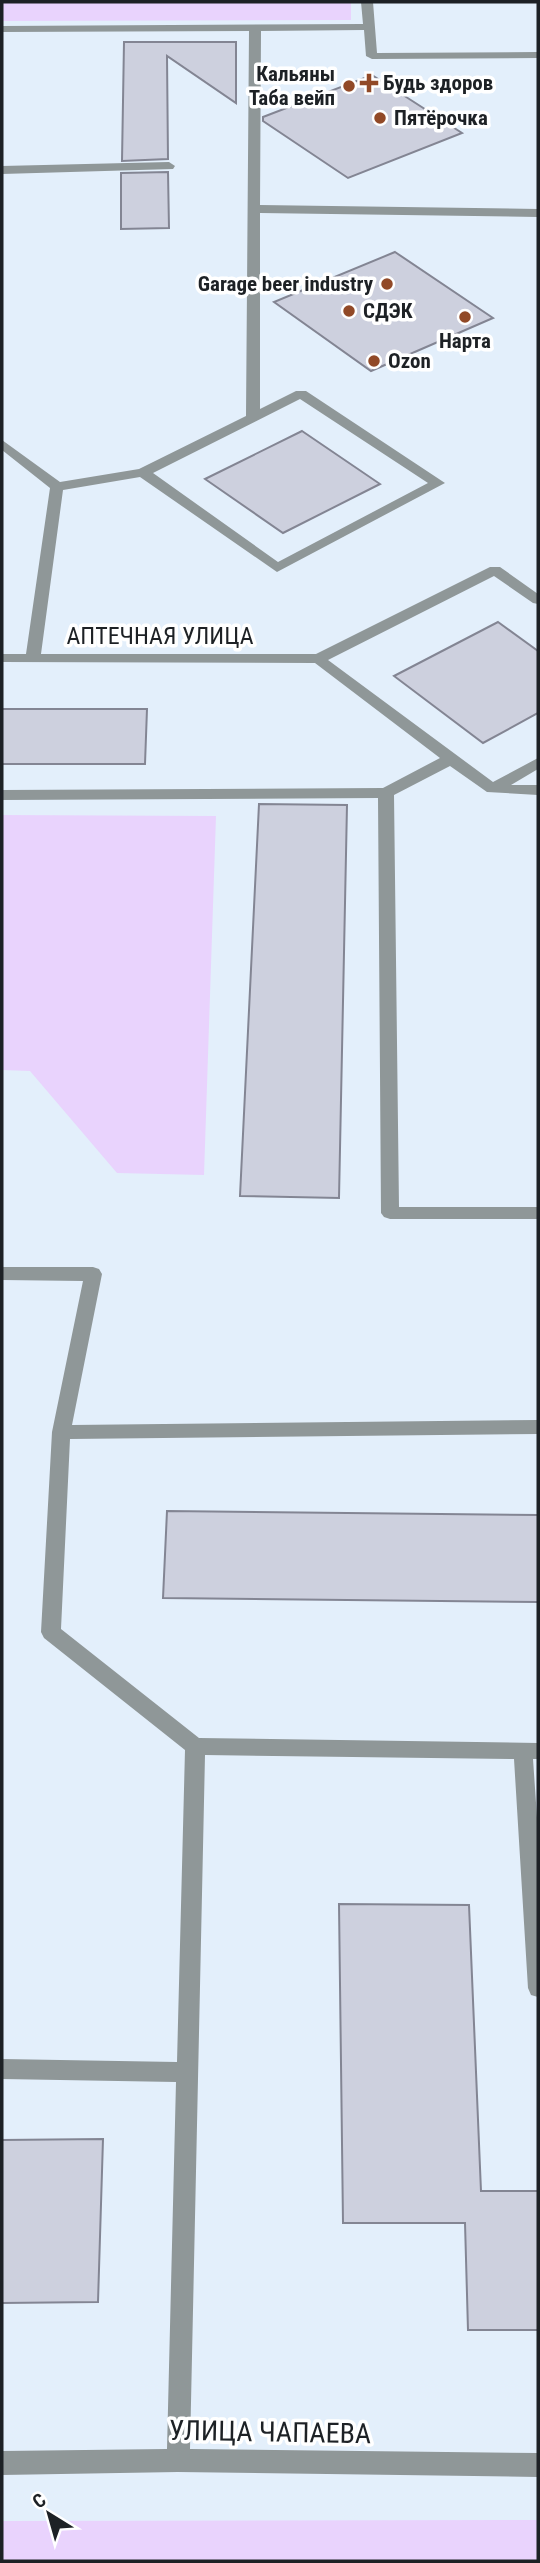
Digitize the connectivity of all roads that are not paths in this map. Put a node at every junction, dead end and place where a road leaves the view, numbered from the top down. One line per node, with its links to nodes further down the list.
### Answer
1 (367, 2): 3 (street)
2 (255, 27): 3 (street); 4 (street); 8 (street)
3 (368, 27): 5 (street)
4 (2, 29)
5 (538, 55)
6 (169, 166): 7 (street)
7 (2, 170)
8 (254, 209): 9 (street); 10 (street)
9 (538, 213)
10 (253, 418): 12 (street); 12 (street)
11 (2, 444): 13 (street)
12 (143, 472): 13 (street)
13 (57, 487): 16 (street)
14 (538, 600): 17 (street)
15 (2, 658): 16 (street, АПТЕЧНАЯ УЛИЦА)
16 (33, 658): 17 (street, АПТЕЧНАЯ УЛИЦА)
17 (318, 659): 18 (street)
18 (451, 759): 20 (street); 22 (street)
19 (538, 763): 20 (street)
20 (492, 789): 21 (street)
21 (538, 790)
22 (386, 793): 23 (street); 24 (street)
23 (2, 795)
24 (538, 1213)
25 (2, 1274): 27 (street)
26 (538, 1427): 27 (street)
27 (61, 1433): 28 (street)
28 (195, 1746): 29 (street); 32 (street)
29 (530, 1751): 30 (street)
30 (538, 1988)
31 (2, 2069): 32 (street)
32 (186, 2072): 33 (street)
33 (178, 2460): 34 (street, УЛИЦА ЧАПАЕВА); 35 (street, УЛИЦА ЧАПАЕВА)
34 (2, 2462)
35 (538, 2465)

